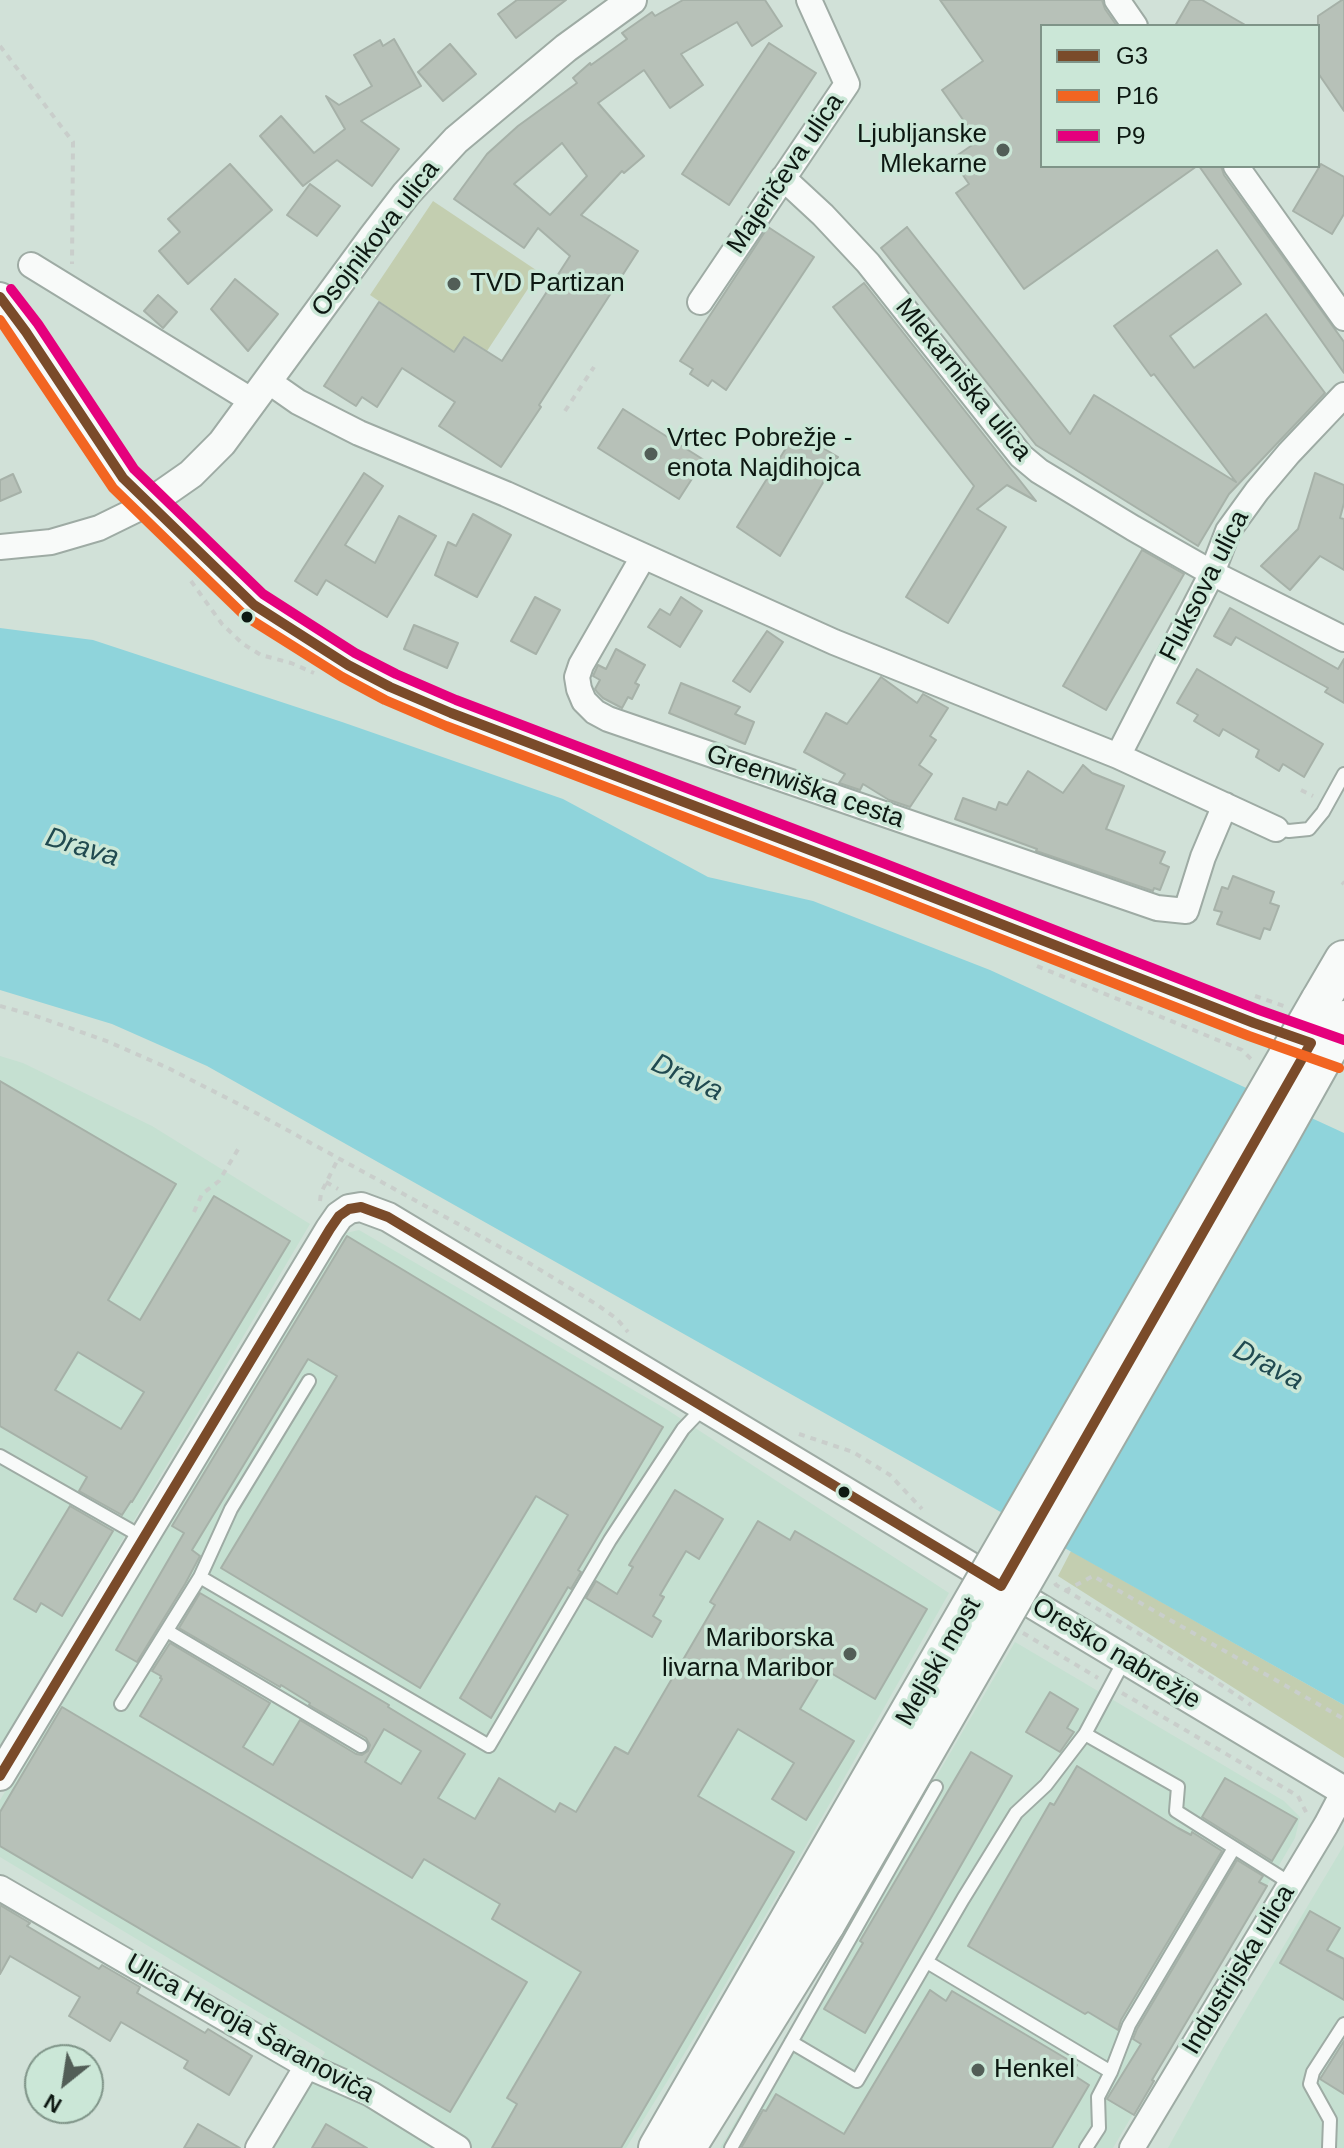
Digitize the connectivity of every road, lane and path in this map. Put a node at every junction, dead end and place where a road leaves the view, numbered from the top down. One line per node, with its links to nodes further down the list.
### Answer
1 (632, 0): 14 (street, Osojnikova ulica)
2 (809, 0): 7 (street, Majeričeva ulica)
3 (1117, 0): 4 (street)
4 (1134, 24)
5 (0, 46): 9 (path)
6 (1237, 168): 12 (street)
7 (783, 178): 11 (street, Majeričeva ulica); 20 (street, Mlekarniška ulica)
8 (31, 265): 9 (street)
9 (72, 290): 14 (street)
10 (0, 297): 17 (street)
11 (700, 302)
12 (1344, 318)
13 (594, 367): 16 (path)
14 (261, 392): 17 (street, Osojnikova ulica); 19 (street)
15 (1344, 395): 20 (street, Fluksova ulica)
16 (565, 411)
17 (148, 504): 18 (street); 29 (street)
18 (0, 547)
19 (643, 557): 22 (street); 24 (street, Greenwiška cesta)
20 (1212, 573): 21 (street, Mlekarniška ulica); 22 (street, Fluksova ulica)
21 (1344, 639)
22 (1118, 756): 24 (street)
23 (1344, 774): 25 (lane)
24 (1225, 805): 25 (street)
25 (1276, 829)
26 (1344, 960): 28 (highway, Meljski most)
27 (0, 1006): 32 (path)
28 (1332, 1010): 68 (highway, Meljski most, bridge)
29 (1311, 1043): 30 (street); 44 (street, Meljski most)
30 (1344, 1055)
31 (240, 1146): 33 (path)
32 (338, 1159): 34 (path); 35 (path)
33 (194, 1212)
34 (344, 1212): 37 (street, Oreško nabrežje); 41 (street)
35 (630, 1334)
36 (309, 1381): 43 (lane)
37 (704, 1407): 43 (lane); 44 (street, Oreško nabrežje)
38 (788, 1431): 40 (path)
39 (0, 1456): 41 (lane)
40 (924, 1510)
41 (144, 1538): 56 (street)
42 (1052, 1574): 45 (path)
43 (200, 1577): 47 (lane)
44 (1001, 1586): 48 (street, Oreško nabrežje)
45 (1066, 1589): 52 (path); 53 (path)
46 (1018, 1629): 49 (path)
47 (167, 1631): 51 (lane); 55 (lane)
48 (1125, 1659): 54 (lane); 58 (street, Oreško nabrežje)
49 (1089, 1673)
50 (1135, 1700): 59 (path)
51 (121, 1704)
52 (1252, 1705)
53 (1344, 1719)
54 (1085, 1734): 60 (lane); 63 (lane)
55 (361, 1746)
56 (0, 1776)
57 (936, 1787): 65 (lane)
58 (1344, 1791): 61 (street, Industrijska ulica)
59 (1306, 1815)
60 (1234, 1848): 61 (lane); 67 (lane)
61 (1290, 1883): 76 (street, Industrijska ulica)
62 (0, 1888): 66 (street, Ulica Heroja Šaranoviča)
63 (927, 1962): 65 (lane); 67 (lane)
64 (1344, 2024): 77 (lane)
65 (791, 2042): 74 (lane)
66 (307, 2066): 69 (street); 70 (street, Ulica Heroja Šaranoviča)
67 (1111, 2072): 75 (lane)
68 (702, 2098): 71 (highway); 72 (highway); 73 (highway)
69 (258, 2148)
70 (458, 2148)
71 (649, 2148)
72 (658, 2148)
73 (689, 2148)
74 (731, 2148)
75 (1086, 2148)
76 (1132, 2148)
77 (1329, 2148)

